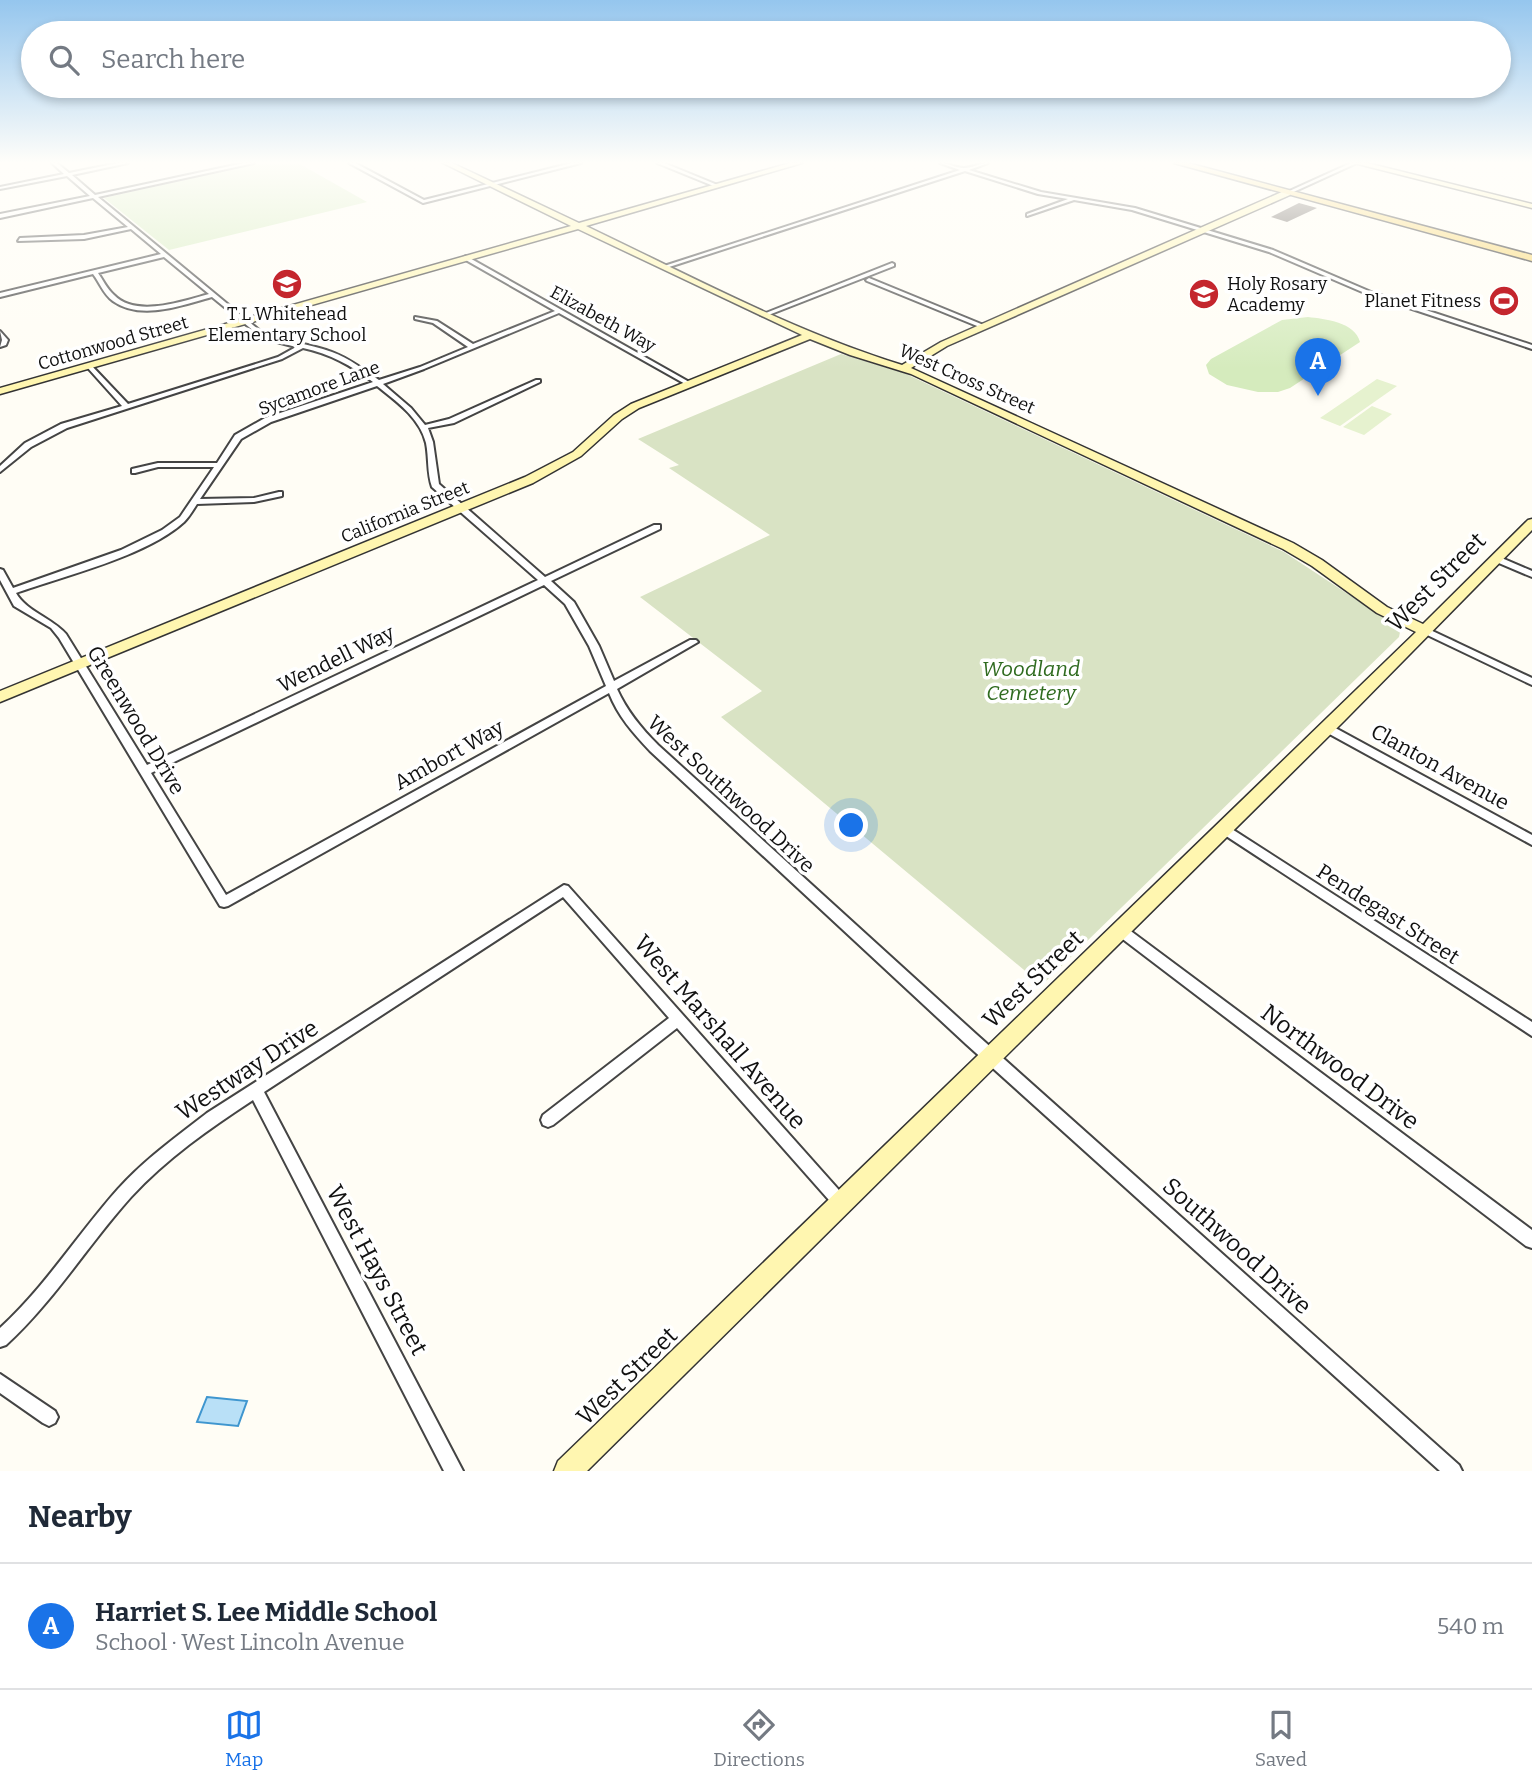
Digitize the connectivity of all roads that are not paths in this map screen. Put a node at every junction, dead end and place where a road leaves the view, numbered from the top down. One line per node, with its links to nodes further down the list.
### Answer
1 (111, 232): 9 (street)
2 (134, 232): 10 (street)
3 (558, 232): 11 (street, Cottonwood Street)
4 (590, 232): 14 (street, West Cross Street)
5 (774, 232): 14 (street)
6 (1199, 232): 23 (street)
7 (1208, 232): 28 (street)
8 (1433, 232): 12 (main road)
9 (20, 240)
10 (164, 255): 15 (street); 18 (street)
11 (466, 258): 19 (street, Elizabeth Way); 22 (street, Cottonwood Street)
12 (1532, 258)
13 (892, 265): 20 (street)
14 (664, 267): 20 (street, West Cross Street)
15 (94, 272): 17 (street); 18 (street)
16 (869, 280): 23 (street)
17 (0, 295)
18 (212, 295): 22 (street)
19 (559, 311): 29 (street, Sycamore Lane); 34 (street, Elizabeth Way)
20 (764, 315): 25 (street, West Cross Street)
21 (417, 318): 29 (street)
22 (244, 322): 27 (street); 30 (street, Cottonwood Street)
23 (984, 327): 31 (street)
24 (0, 332): 26 (street)
25 (809, 336): 31 (street, West Cross Street); 34 (street, California Street)
26 (0, 345)
27 (302, 346): 33 (street); 36 (street)
28 (1532, 346)
29 (473, 347): 33 (street, Sycamore Lane)
30 (89, 366): 35 (street, Cottonwood Street); 36 (street)
31 (903, 368): 51 (street, West Cross Street)
32 (538, 381): 37 (street)
33 (377, 384): 37 (street); 38 (street, Sycamore Lane)
34 (689, 384): 43 (street, California Street)
35 (0, 391)
36 (126, 406): 39 (street)
37 (424, 427): 43 (street, West Southwood Drive)
38 (218, 465): 40 (street); 42 (street, Sycamore Lane)
39 (0, 469)
40 (135, 471)
41 (279, 494): 42 (street)
42 (194, 502): 50 (street, Sycamore Lane)
43 (459, 509): 49 (street, West Southwood Drive); 53 (street, California Street)
44 (1532, 523): 46 (street, West Street)
45 (657, 527): 49 (street, Wendell Way)
46 (1496, 559): 48 (street); 51 (street, West Street)
47 (0, 572): 50 (street, Greenwood Drive)
48 (1532, 573)
49 (544, 580): 55 (street, West Southwood Drive); 58 (street, Wendell Way)
50 (11, 592): 53 (street, Greenwood Drive)
51 (1424, 630): 54 (street); 57 (street, West Street)
52 (693, 642): 55 (street, Ambort Way)
53 (79, 665): 56 (street, California Street); 58 (street, Greenwood Drive)
54 (1532, 682)
55 (611, 687): 62 (street, Ambort Way); 66 (street, West Southwood Drive)
56 (0, 697)
57 (1328, 728): 59 (street, West Street); 60 (street, Clanton Avenue)
58 (145, 771): 62 (street, Greenwood Drive)
59 (1224, 829): 63 (street, West Street); 65 (street, Pendegast Street)
60 (1532, 840)
61 (564, 890): 64 (street, West Marshall Avenue); 67 (street, Westway Drive)
62 (224, 902)
63 (1120, 930): 66 (street, West Street); 70 (street, Northwood Drive)
64 (678, 1019): 68 (street); 69 (street, West Marshall Avenue)
65 (1532, 1030)
66 (991, 1056): 69 (street, West Street); 76 (street, Southwood Drive)
67 (256, 1091): 71 (street, Westway Drive); 74 (street, West Hays Street)
68 (548, 1120)
69 (841, 1203): 75 (street, West Street)
70 (1532, 1240)
71 (0, 1339)
72 (0, 1384): 73 (street)
73 (49, 1418)
74 (454, 1471)
75 (568, 1471)
76 (1453, 1471)

